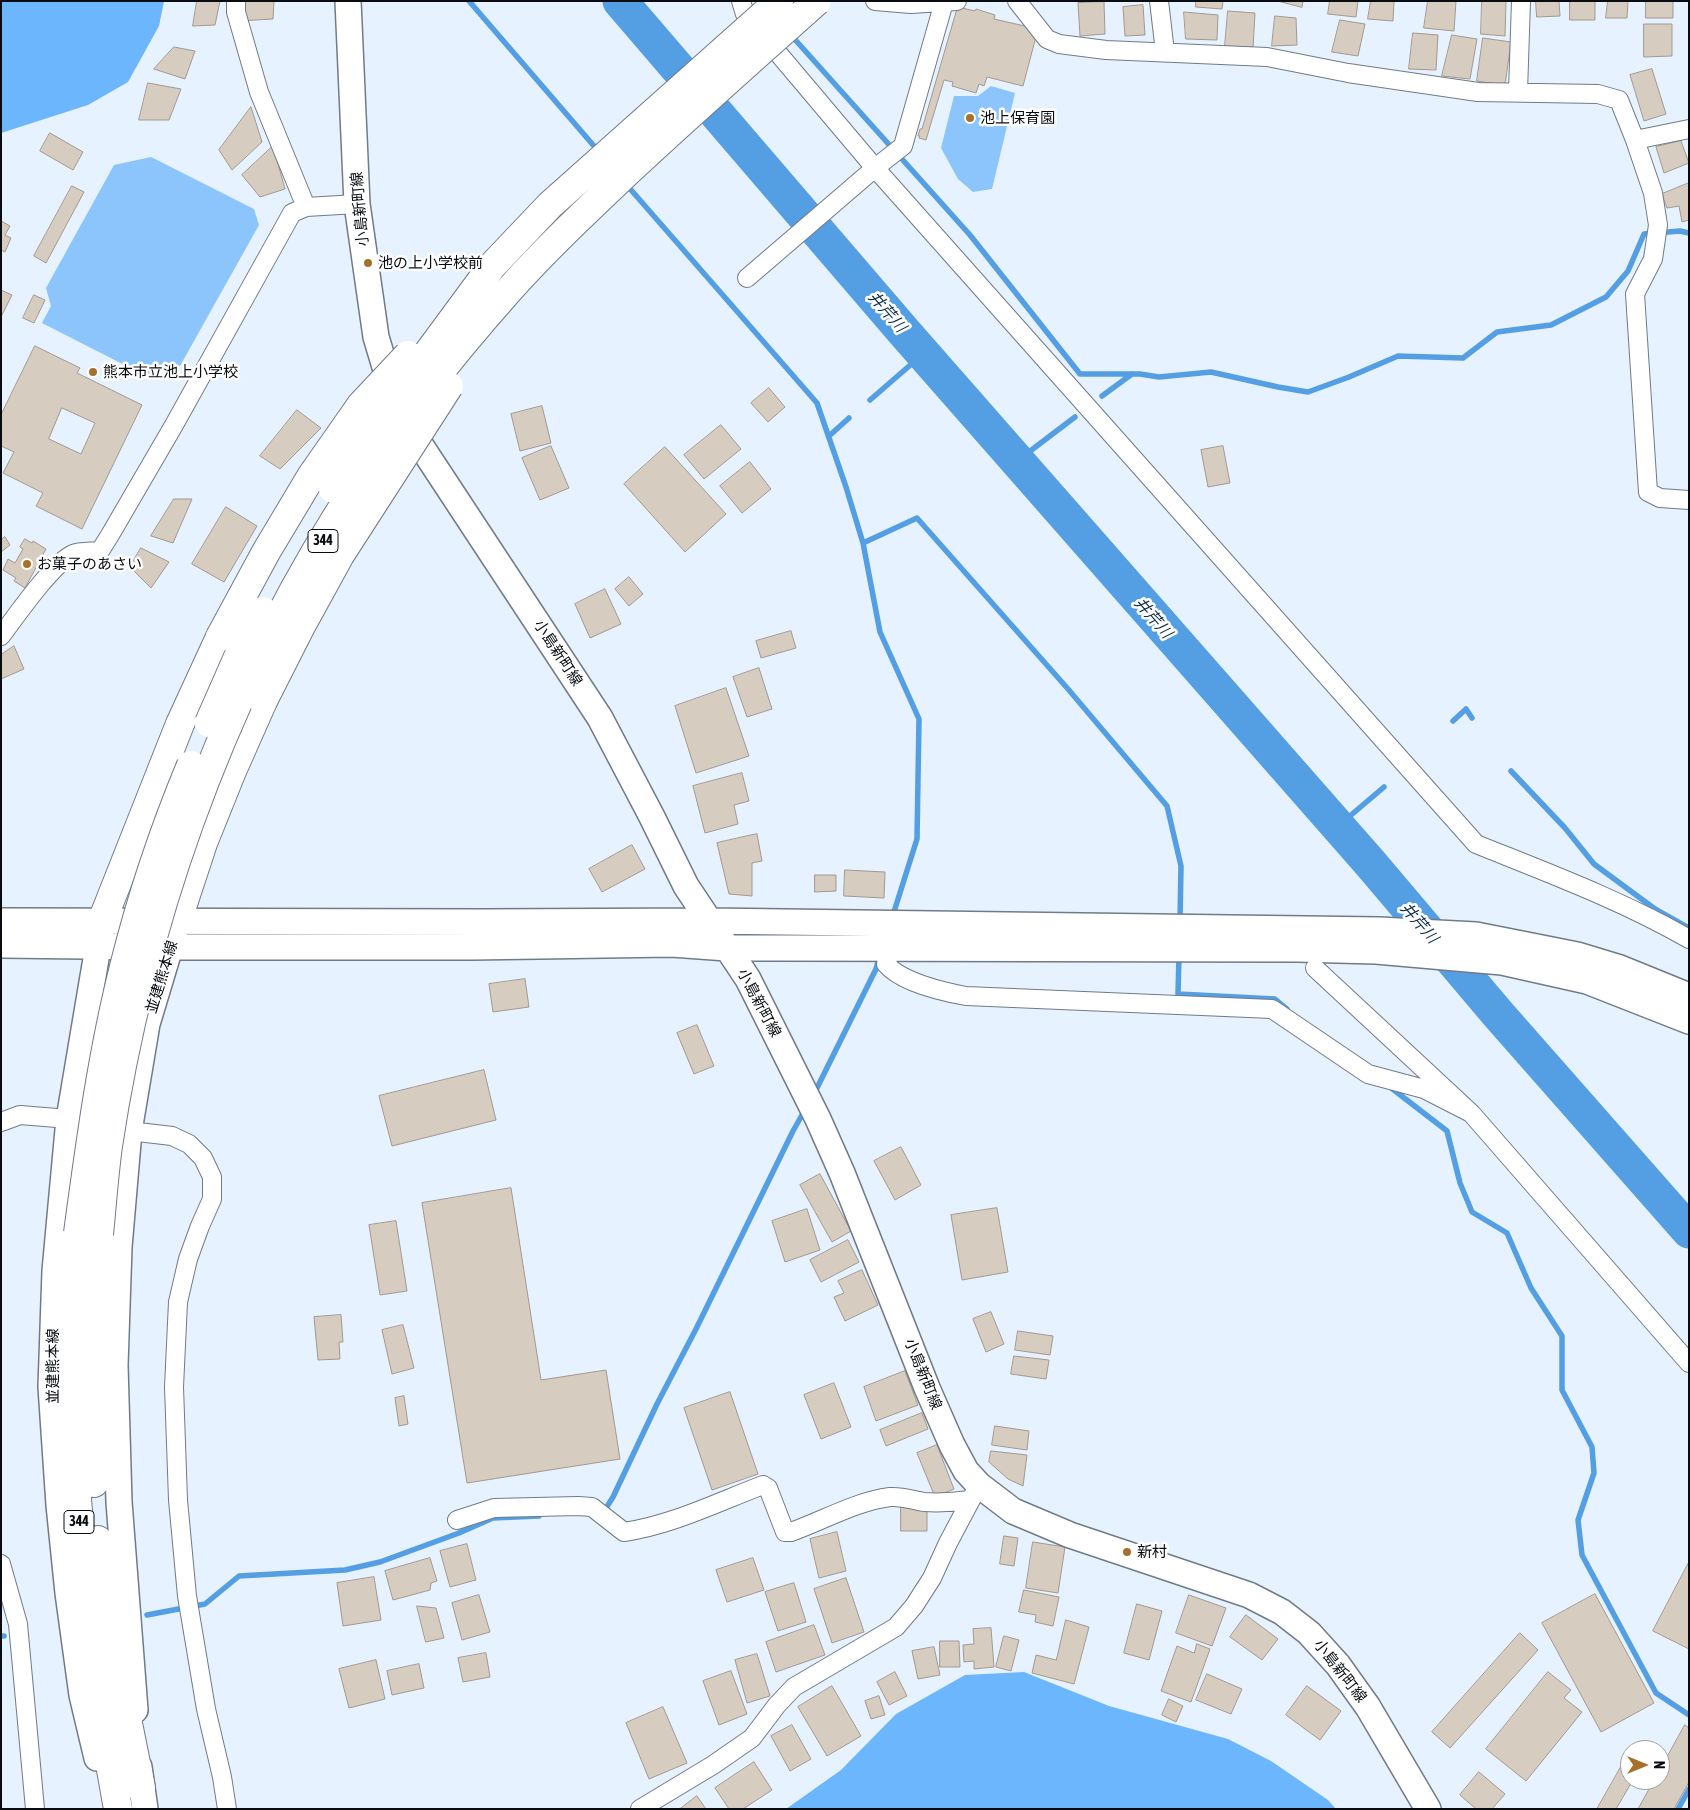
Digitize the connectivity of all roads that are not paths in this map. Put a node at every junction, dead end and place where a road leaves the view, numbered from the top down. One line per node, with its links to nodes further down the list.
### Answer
1 (236, 1): 17 (street)
2 (348, 1): 16 (main road, 小島新町線)
3 (741, 1): 15 (street)
4 (779, 1): 18 (highway, 344, bridge)
5 (817, 1): 20 (highway, 344, bridge)
6 (875, 1): 10 (street)
7 (1017, 1): 11 (street)
8 (1159, 1): 11 (street)
9 (1521, 1): 12 (street)
10 (951, 2): 15 (street)
11 (1165, 52): 12 (street)
12 (1518, 92): 14 (street)
13 (1689, 129): 14 (street)
14 (1635, 140): 21 (street)
15 (874, 170): 19 (street); 28 (street)
16 (357, 204): 17 (street); 23 (main road, 小島新町線)
17 (306, 207): 22 (street)
18 (492, 266): 26 (highway, bridge); 38 (highway, 344, bridge)
19 (747, 278)
20 (511, 288): 27 (highway, bridge); 38 (highway, 344, bridge)
21 (1689, 500)
22 (1, 636)
23 (710, 921): 24 (main road); 27 (main road); 29 (main road, 小島新町線)
24 (900, 924): 30 (street); 32 (main road)
25 (12, 933): 26 (main road)
26 (101, 934): 27 (main road); 35 (main road, 並建熊本線)
27 (174, 934): 29 (main road); 37 (main road, 並建熊本線)
28 (1689, 939)
29 (727, 948): 30 (main road); 40 (main road, 小島新町線)
30 (892, 949): 33 (main road); 34 (street)
31 (1315, 968): 34 (street)
32 (1689, 996)
33 (1689, 1022)
34 (1471, 1113): 39 (street)
35 (69, 1119): 36 (street); 45 (main road, 並建熊本線)
36 (1, 1122)
37 (129, 1131): 43 (main road, 並建熊本線); 47 (street)
38 (89, 1234): 43 (highway, 344); 46 (highway, 344)
39 (1689, 1363)
40 (974, 1493): 41 (street); 48 (street); 49 (main road, 小島新町線)
41 (457, 1520)
42 (1, 1564): 44 (street)
43 (143, 1799)
44 (34, 1809)
45 (109, 1809)
46 (118, 1809)
47 (227, 1809)
48 (640, 1809)
49 (1428, 1809)

